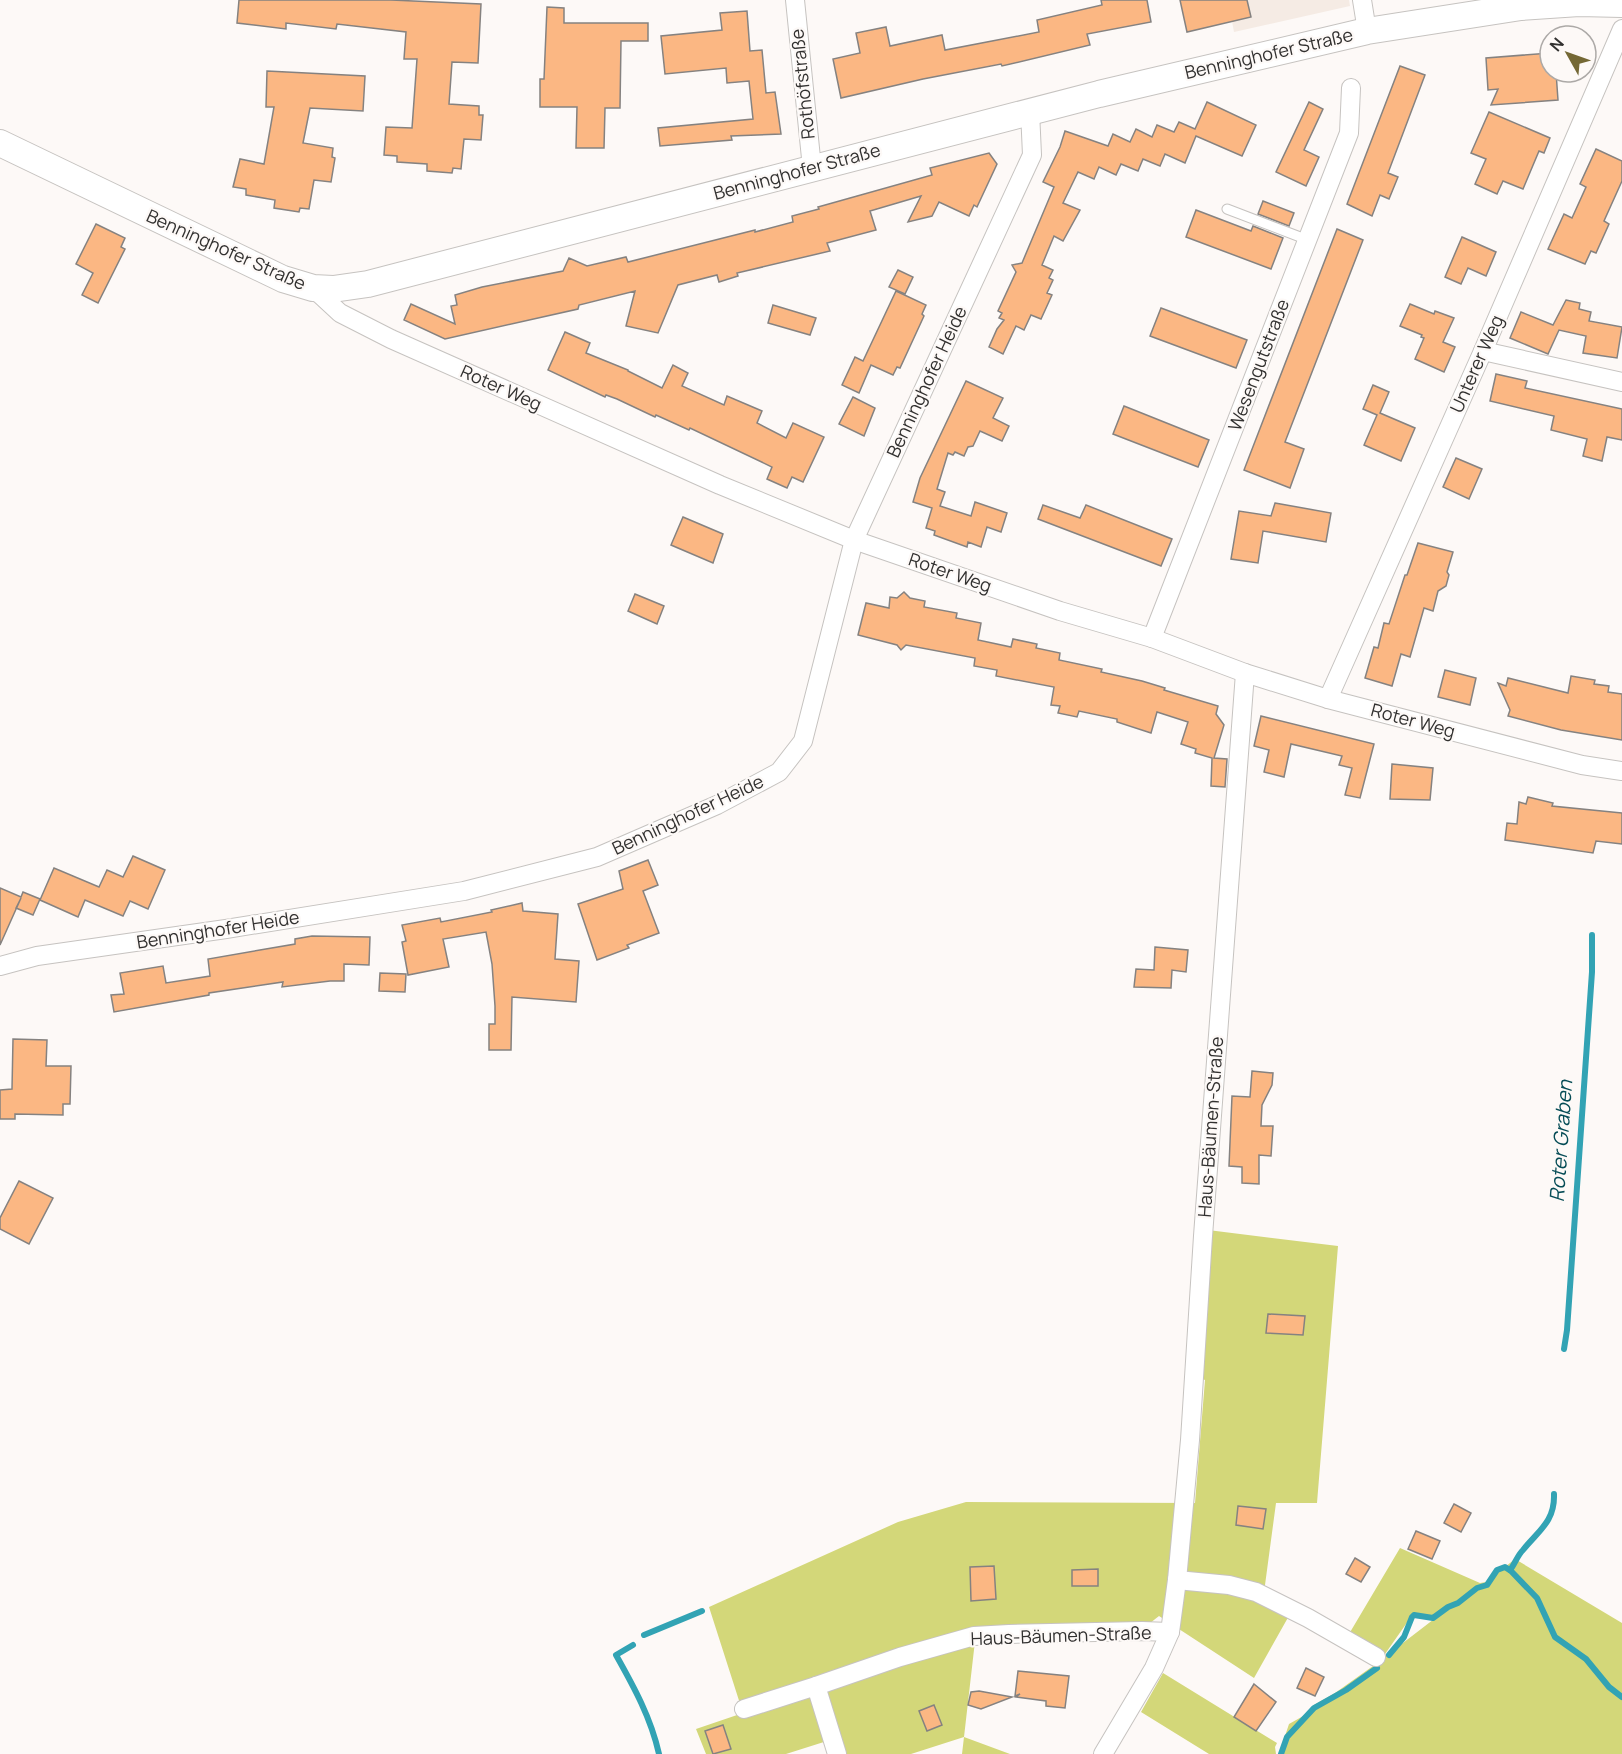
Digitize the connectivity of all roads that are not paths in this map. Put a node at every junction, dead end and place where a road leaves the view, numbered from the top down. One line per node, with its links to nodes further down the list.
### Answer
1 (795, 0): 9 (street, Rothöfstraße)
2 (1362, 0): 5 (street)
3 (1622, 4): 5 (main road, Benninghofer Straße)
4 (1622, 29): 13 (street, Unterer Weg)
5 (1367, 31): 7 (main road, Benninghofer Straße)
6 (1351, 88): 11 (street, Wesengutstraße)
7 (1030, 111): 9 (main road, Benninghofer Straße); 15 (street, Benninghofer Heide)
8 (0, 143): 12 (main road, Benninghofer Straße)
9 (812, 168): 12 (main road, Benninghofer Straße)
10 (1227, 209): 11 (lane)
11 (1308, 240): 16 (street, Wesengutstraße)
12 (312, 288): 15 (street, Roter Weg)
13 (1483, 351): 14 (street); 18 (street, Unterer Weg)
14 (1622, 382)
15 (854, 540): 16 (street, Roter Weg); 20 (street, Benninghofer Heide)
16 (1152, 638): 17 (street, Roter Weg)
17 (1245, 674): 18 (street, Roter Weg); 21 (street, Haus-Bäumen-Straße)
18 (1329, 699): 19 (street, Roter Weg)
19 (1622, 771)
20 (0, 966)
21 (1177, 1580): 22 (street, Haus-Bäumen-Straße); 23 (street)
22 (1170, 1632): 24 (street, Haus-Bäumen-Straße); 27 (street, Haus-Bäumen-Straße)
23 (1376, 1657)
24 (816, 1686): 25 (street, Haus-Bäumen-Straße); 26 (street)
25 (744, 1709)
26 (837, 1754)
27 (1103, 1754)

